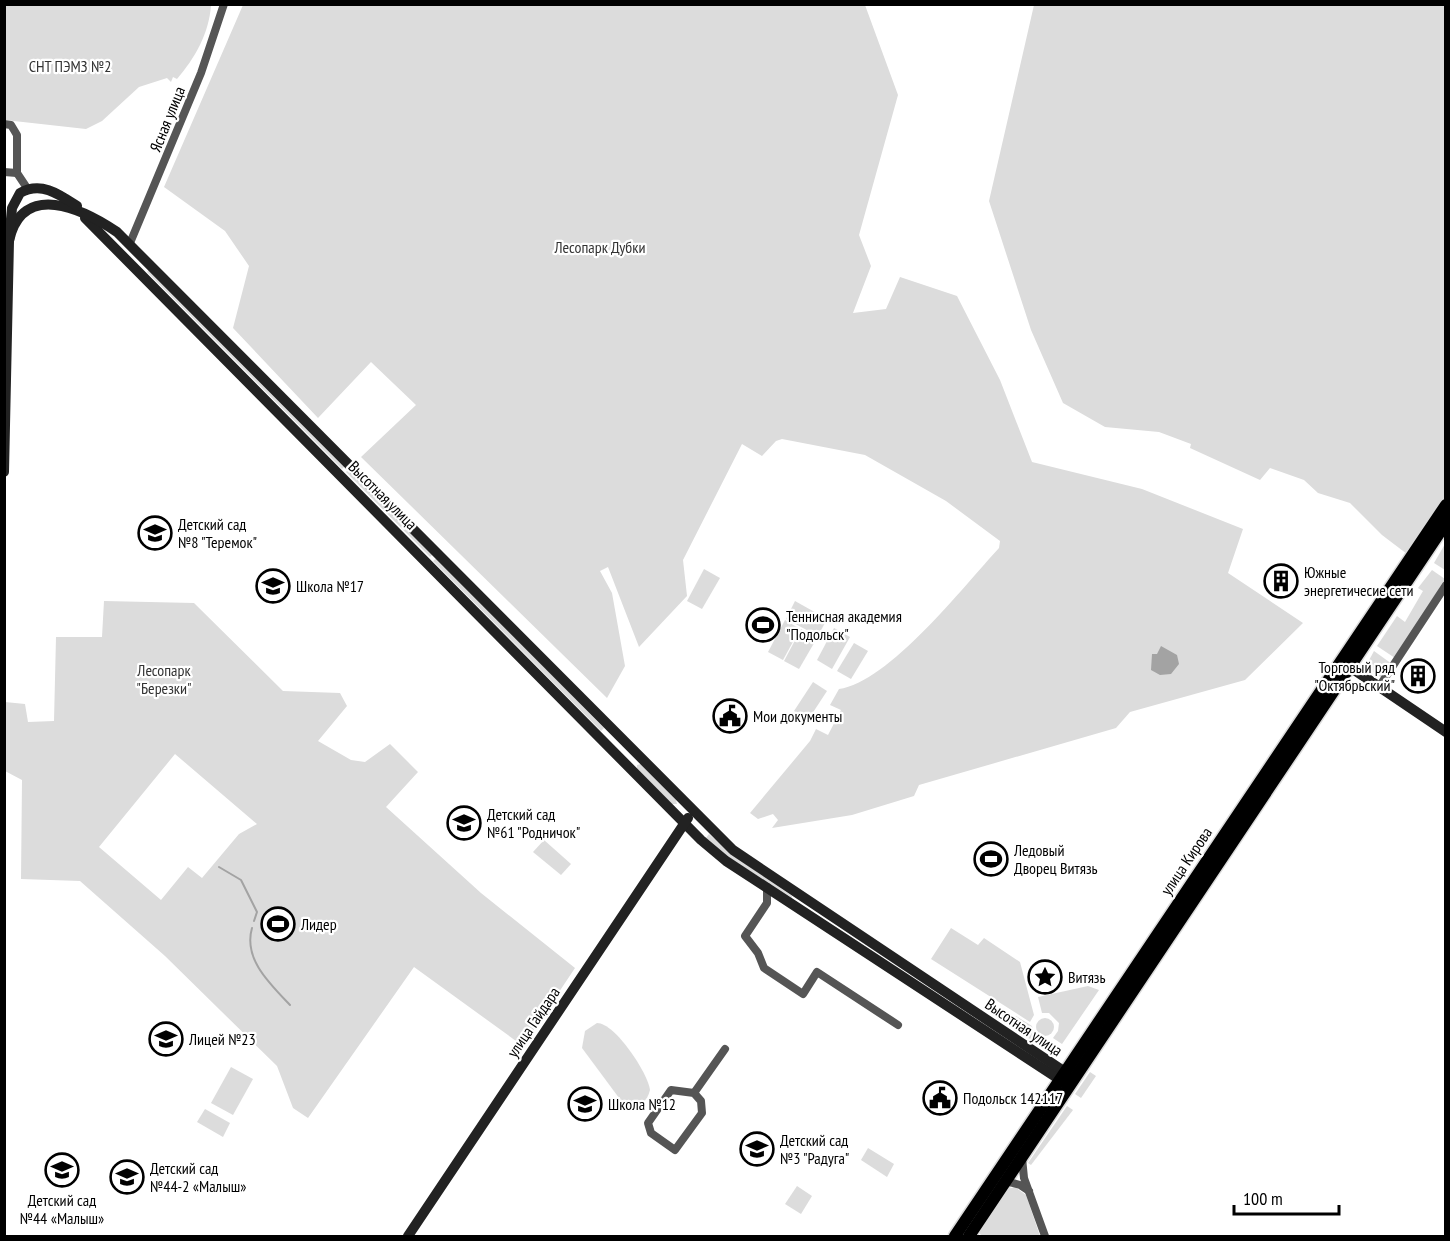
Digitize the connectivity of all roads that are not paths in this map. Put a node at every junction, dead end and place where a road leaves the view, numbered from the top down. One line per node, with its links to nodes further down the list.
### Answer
1 (224, 4): 8 (street, Ясная улица)
2 (4, 124): 4 (street)
3 (4, 172): 4 (street)
4 (16, 173): 5 (street)
5 (27, 188): 7 (street); 10 (street)
6 (73, 208): 7 (street, Высотная улица); 10 (street); 12 (street, Высотная улица)
7 (90, 215): 9 (street, Высотная улица)
8 (137, 228): 9 (street); 11 (street, Ясная улица)
9 (117, 232): 11 (street, Высотная улица)
10 (7, 241): 13 (street)
11 (130, 243): 12 (street); 21 (street, Высотная улица)
12 (121, 252): 22 (street, Высотная улица)
13 (7, 314): 14 (street)
14 (4, 472)
15 (1446, 505): 18 (main road, улица Кирова)
16 (1446, 523): 18 (main road, улица Кирова)
17 (1446, 585): 19 (street)
18 (1344, 663): 19 (street); 30 (main road, улица Кирова)
19 (1379, 687): 20 (street)
20 (1446, 732)
21 (632, 750): 22 (street); 23 (street, Высотная улица)
22 (623, 759): 24 (street, Высотная улица)
23 (685, 803): 24 (street); 25 (street, Высотная улица)
24 (686, 825): 25 (street); 26 (street, Высотная улица); 37 (street, улица Гайдара)
25 (707, 825): 27 (street, Высотная улица)
26 (767, 887): 27 (street, Высотная улица); 28 (street)
27 (798, 901): 30 (street, Высотная улица)
28 (898, 1025)
29 (725, 1049): 31 (street)
30 (1065, 1079): 32 (main road, улица Кирова); 34 (main road, улица Кирова)
31 (694, 1093): 31 (street)
32 (1022, 1158): 33 (main road, улица Кирова); 35 (street)
33 (1006, 1181): 34 (street); 35 (street); 36 (main road, улица Кирова)
34 (989, 1186): 36 (main road, улица Кирова)
35 (1030, 1192): 38 (street)
36 (965, 1235)
37 (408, 1236)
38 (1045, 1236)

